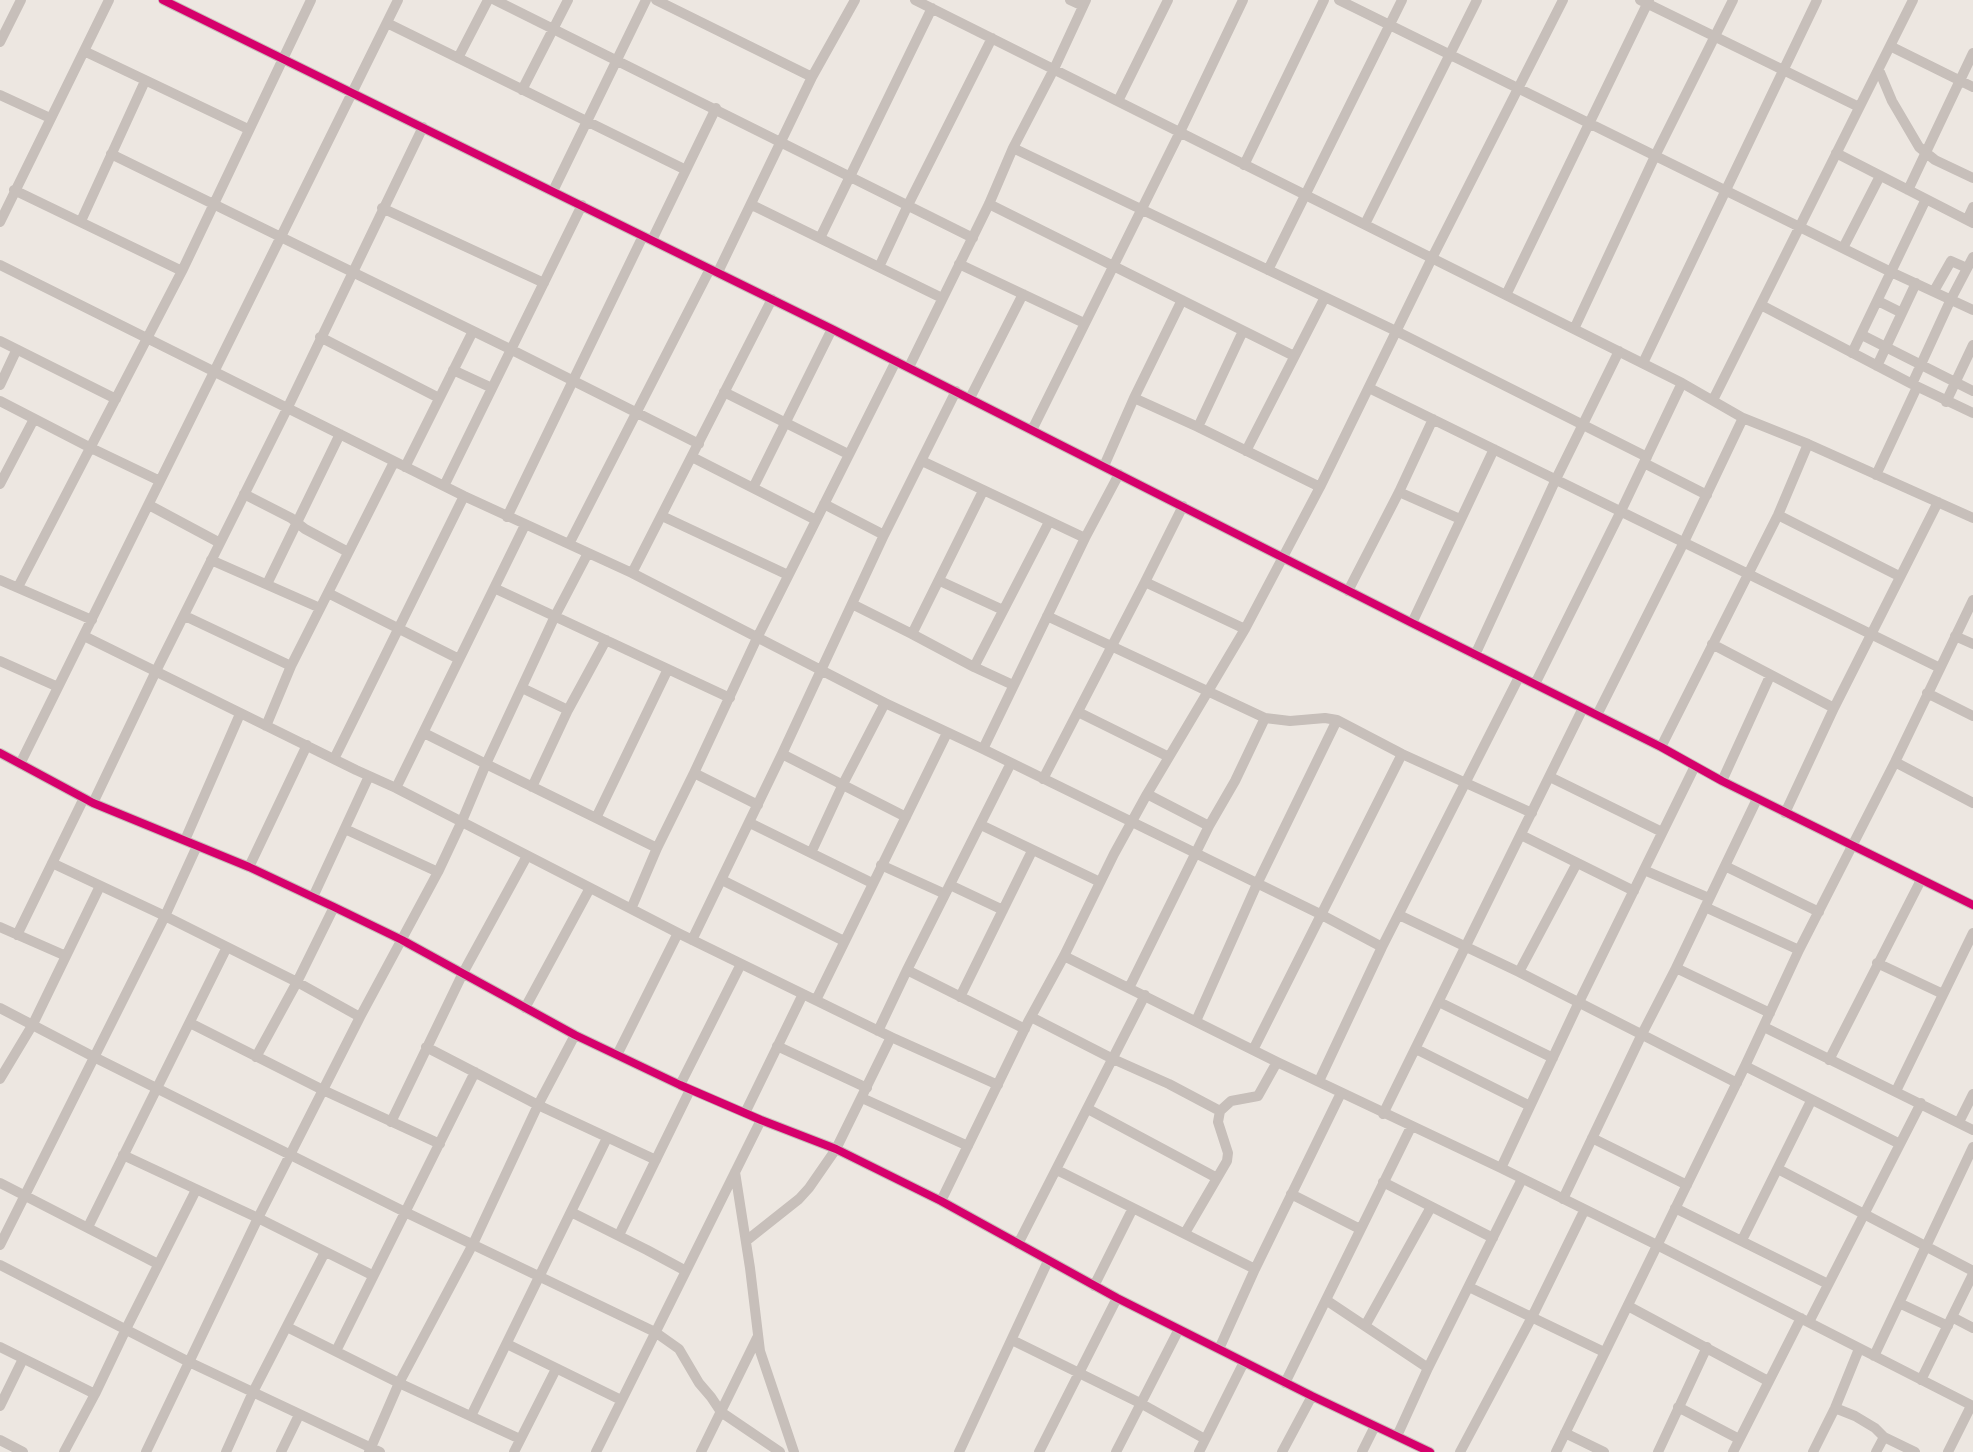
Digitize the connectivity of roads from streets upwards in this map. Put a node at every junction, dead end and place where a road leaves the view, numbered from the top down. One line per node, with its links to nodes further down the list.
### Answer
1 (21, 0): 34 (street)
2 (109, 0): 36 (street)
3 (163, 0): 28 (street)
4 (190, 0): 28 (street)
5 (311, 0): 39 (street)
6 (398, 0): 29 (street)
7 (488, 0): 40 (street)
8 (495, 0): 31 (street)
9 (568, 0): 31 (street)
10 (646, 0): 41 (street)
11 (656, 0): 45 (street)
12 (855, 0): 45 (street)
13 (915, 0): 27 (street)
14 (1070, 0): 26 (street)
15 (1168, 0): 53 (street)
16 (1243, 0): 61 (street)
17 (1324, 0): 68 (street)
18 (1339, 0): 30 (street)
19 (1402, 0): 30 (street)
20 (1477, 0): 38 (street)
21 (1563, 0): 49 (street)
22 (1733, 0): 32 (street)
23 (1817, 0): 43 (street)
24 (1913, 0): 35 (street)
25 (1645, 1): 32 (street); 58 (street)
26 (1084, 3): 42 (street)
27 (932, 8): 33 (street); 70 (street)
28 (185, 10): 39 (street)
29 (387, 23): 40 (street); 51 (street)
30 (1390, 25): 38 (street); 77 (street)
31 (554, 29): 41 (street); 50 (street)
32 (1715, 36): 43 (street); 67 (street)
33 (992, 38): 42 (street); 82 (street)
34 (0, 42)
35 (1890, 46): 44 (street); 46 (street)
36 (84, 51): 47 (street); 56 (street)
37 (1973, 53): 46 (street)
38 (1450, 54): 49 (street); 90 (street)
39 (283, 58): 51 (street); 60 (street)
40 (458, 58): 50 (street)
41 (616, 59): 55 (street); 57 (street)
42 (1054, 69): 53 (street); 63 (street)
43 (1784, 70): 54 (street); 76 (street)
44 (1878, 70): 54 (street); 66 (street)
45 (812, 77): 62 (street)
46 (1960, 80): 48 (street); 66 (street)
47 (144, 81): 60 (street); 65 (street)
48 (1973, 87)
49 (1518, 88): 58 (street); 98 (street)
50 (522, 90): 57 (street)
51 (352, 92): 59 (street); 92 (street)
52 (0, 94): 56 (street)
53 (1118, 101): 61 (street)
54 (1860, 107): 64 (street)
55 (716, 108): 62 (street); 69 (street)
56 (50, 118): 73 (street)
57 (586, 122): 69 (street); 75 (street)
58 (1588, 122): 67 (street); 113 (street)
59 (422, 127): 75 (street); 85 (street)
60 (248, 130): 79 (street)
61 (1180, 132): 68 (street); 86 (street)
62 (782, 141): 70 (street); 81 (street)
63 (1013, 148): 80 (street); 86 (street)
64 (1836, 153): 71 (street); 91 (street)
65 (112, 154): 79 (street); 87 (street)
66 (1926, 154): 72 (street); 74 (street)
67 (1655, 156): 76 (street); 125 (street)
68 (1244, 165): 77 (street)
69 (686, 170): 93 (street)
70 (850, 176): 82 (street); 94 (street)
71 (1880, 176): 74 (street); 96 (street)
72 (1973, 178)
73 (14, 190): 87 (street); 89 (street)
74 (1908, 190): 78 (street)
75 (553, 191): 83 (street)
76 (1726, 191): 91 (street); 141 (street)
77 (1306, 195): 90 (street); 105 (street)
78 (1926, 199): 88 (street); 108 (street)
79 (213, 203): 92 (street); 106 (street)
80 (989, 204): 95 (street); 101 (street)
81 (752, 205): 94 (street); 104 (street)
82 (908, 205): 95 (street); 102 (street)
83 (582, 206): 93 (street); 109 (street)
84 (1973, 207): 88 (street)
85 (382, 208): 107 (street); 109 (street)
86 (1142, 209): 101 (street); 105 (street)
87 (81, 221): 106 (street)
88 (1970, 221)
89 (0, 222)
90 (1365, 224): 98 (street)
91 (1800, 227): 96 (street); 120 (street)
92 (281, 236): 107 (street); 146 (street)
93 (647, 238): 104 (street); 147 (street)
94 (820, 238): 102 (street)
95 (973, 238): 99 (street)
96 (1843, 248): 108 (street)
97 (1973, 257): 103 (street)
98 (1432, 258): 113 (street); 128 (street)
99 (959, 264): 112 (street); 115 (street)
100 (0, 265): 130 (street)
101 (1113, 266): 118 (street); 123 (street)
102 (879, 267): 115 (street)
103 (1967, 268): 111 (street); 117 (street)
104 (714, 270): 116 (street); 166 (street)
105 (1268, 270): 114 (street)
106 (182, 271): 130 (street)
107 (352, 272): 126 (street); 131 (street)
108 (1891, 272): 110 (street); 119 (street)
109 (544, 283): 135 (street)
110 (1916, 283): 111 (street); 122 (street)
111 (1934, 291): 117 (street)
112 (1023, 294): 123 (street); 158 (street)
113 (1506, 295): 125 (street)
114 (1325, 297): 128 (street); 139 (street)
115 (942, 298): 144 (street)
116 (772, 299): 124 (street); 156 (street)
117 (1951, 299): 121 (street); 142 (street)
118 (1182, 300): 127 (street); 159 (street)
119 (1878, 301): 122 (street); 129 (street)
120 (1761, 304): 138 (street); 161 (street)
121 (1973, 310)
122 (1902, 313): 134 (street)
123 (1084, 323): 173 (street)
124 (832, 329): 140 (street); 170 (street)
125 (1574, 329): 137 (street)
126 (473, 331): 135 (street); 145 (street)
127 (1243, 331): 139 (street); 172 (street)
128 (1396, 331): 153 (street); 171 (street)
129 (1862, 335): 134 (street); 138 (street)
130 (147, 337): 146 (street); 160 (street)
131 (320, 338): 157 (street); 164 (street)
132 (0, 341): 136 (street)
133 (1973, 345): 149 (street)
134 (1886, 347): 142 (street); 143 (street)
135 (512, 350): 147 (street); 152 (street)
136 (16, 351): 150 (street); 160 (street)
137 (1619, 351): 141 (street); 171 (street)
138 (1852, 352): 143 (street)
139 (1294, 356): 179 (street)
140 (896, 361): 144 (street); 180 (street)
141 (1643, 363): 148 (street)
142 (1921, 364): 149 (street); 151 (street)
143 (1877, 366): 151 (street)
144 (909, 367): 154 (street)
145 (454, 370): 152 (street); 157 (street)
146 (215, 371): 164 (street); 190 (street)
147 (572, 381): 166 (street); 206 (street)
148 (1682, 382): 161 (street); 182 (street)
149 (1956, 382): 155 (street); 163 (street)
150 (0, 385)
151 (1915, 386): 163 (street); 188 (street)
152 (492, 388): 192 (street)
153 (1369, 388): 167 (street); 193 (street)
154 (956, 391): 158 (street); 183 (street)
155 (1973, 391)
156 (724, 392): 170 (street); 175 (street)
157 (439, 398): 186 (street)
158 (970, 398): 173 (street)
159 (1134, 398): 172 (street); 185 (street)
160 (116, 399): 177 (street)
161 (1713, 400): 168 (street)
162 (0, 401): 169 (street)
163 (1946, 402): 165 (street)
164 (287, 409): 174 (street); 197 (street)
165 (1972, 409)
166 (636, 412): 175 (street); 218 (street)
167 (1434, 418): 178 (street); 196 (street)
168 (1743, 418): 176 (street); 198 (street)
169 (34, 419): 177 (street); 191 (street)
170 (785, 423): 180 (street); 194 (street)
171 (1583, 425): 182 (street); 189 (street)
172 (1198, 427): 179 (street)
173 (1032, 430): 185 (street)
174 (340, 434): 184 (street); 212 (street)
175 (699, 444): 181 (street)
176 (1808, 444): 188 (street); 205 (street)
177 (91, 448): 190 (street); 231 (street)
178 (1494, 449): 189 (street); 209 (street)
179 (1246, 451): 193 (street)
180 (848, 454): 201 (street)
181 (692, 457): 194 (street); 207 (street)
182 (1646, 460): 198 (street); 204 (street)
183 (922, 461): 195 (street); 214 (street)
184 (394, 462): 186 (street); 219 (street)
185 (1104, 466): 187 (street)
186 (405, 467): 192 (street)
187 (1119, 474): 203 (street); 215 (street)
188 (1876, 475): 200 (street)
189 (1556, 479): 204 (street); 255 (street)
190 (160, 481): 202 (street)
191 (0, 484)
192 (444, 486): 199 (street)
193 (1320, 487): 221 (street)
194 (753, 488): 210 (street)
195 (983, 491): 211 (street); 228 (street)
196 (1399, 492): 209 (street); 233 (street)
197 (244, 494): 212 (street); 217 (street)
198 (1707, 495): 216 (street)
199 (464, 496): 206 (street); 244 (street)
200 (1938, 502): 208 (street); 226 (street)
201 (824, 504): 210 (street); 214 (street)
202 (149, 505): 217 (street); 242 (street)
203 (1183, 506): 221 (street); 229 (street)
204 (1621, 512): 216 (street); 266 (street)
205 (1778, 515): 224 (street); 226 (street)
206 (507, 516): 213 (street)
207 (662, 516): 223 (street); 225 (street)
208 (1973, 518)
209 (1460, 519): 243 (street)
210 (816, 520): 225 (street)
211 (1049, 522): 215 (street); 238 (street)
212 (298, 524): 219 (street); 230 (street)
213 (525, 525): 218 (street); 232 (street)
214 (884, 535): 236 (street)
215 (1085, 538): 241 (street)
216 (1684, 542): 224 (street); 279 (street)
217 (220, 543): 222 (street)
218 (569, 544): 220 (street)
219 (348, 552): 234 (street)
220 (588, 553): 223 (street); 240 (street)
221 (1283, 557): 233 (street); 245 (street)
222 (212, 560): 230 (street); 239 (street)
223 (632, 573): 250 (street)
224 (1749, 574): 247 (street); 252 (street)
225 (788, 575): 250 (street)
226 (1900, 576): 247 (street)
227 (0, 580): 231 (street)
228 (940, 581): 238 (street); 246 (street)
229 (1145, 582): 245 (street); 254 (street)
230 (268, 584): 237 (street)
231 (18, 587): 242 (street)
232 (494, 588): 240 (street); 256 (street)
233 (1348, 590): 243 (street)
234 (328, 593): 237 (street); 244 (street)
235 (1973, 600): 249 (street)
236 (852, 604): 246 (street); 262 (street)
237 (320, 608): 258 (street)
238 (1003, 610): 259 (street)
239 (185, 616): 258 (street); 263 (street)
240 (555, 616): 251 (street); 269 (street)
241 (1047, 616): 254 (street); 267 (street)
242 (92, 620): 248 (street)
243 (1412, 623): 255 (street)
244 (398, 628): 256 (street); 293 (street)
245 (1245, 629): 270 (street)
246 (912, 634): 259 (street)
247 (1871, 634): 260 (street); 275 (street)
248 (84, 636): 263 (street); 268 (street)
249 (1955, 636): 253 (street); 260 (street)
250 (756, 638): 262 (street); 272 (street)
251 (606, 640): 261 (street); 276 (street)
252 (1712, 644): 264 (street); 287 (street)
253 (1973, 644)
254 (1112, 645): 270 (street); 277 (street)
255 (1475, 655): 265 (street)
256 (459, 659): 284 (street)
257 (0, 660): 268 (street)
258 (291, 666): 283 (street)
259 (974, 667): 267 (street)
260 (1940, 668): 271 (street)
261 (668, 669): 272 (street); 316 (street)
262 (821, 669): 273 (street); 290 (street)
263 (156, 671): 278 (street); 310 (street)
264 (1770, 676): 275 (street); 303 (street)
265 (1519, 677): 266 (street); 305 (street)
266 (1535, 684): 274 (street)
267 (1013, 685): 288 (street)
268 (58, 687): 296 (street)
269 (522, 688): 276 (street); 297 (street)
270 (1208, 691): 281 (street); 292 (street)
271 (1927, 693): 280 (street); 294 (street)
272 (730, 698): 299 (street)
273 (885, 703): 285 (street); 304 (street)
274 (1583, 708): 279 (street); 301 (street)
275 (1834, 708): 314 (street)
276 (568, 710): 307 (street)
277 (1078, 712): 292 (street); 302 (street)
278 (240, 714): 283 (street); 325 (street)
279 (1597, 715): 287 (street)
280 (1973, 716)
281 (1265, 718): 282 (street); 321 (street)
282 (1337, 720): 291 (street); 344 (street)
283 (266, 726): 286 (street)
284 (424, 733): 297 (street); 306 (street)
285 (947, 733): 288 (street); 315 (street)
286 (307, 745): 293 (street); 337 (street)
287 (1660, 747): 298 (street)
288 (984, 749): 295 (street)
289 (0, 753): 296 (street)
290 (782, 754): 304 (street); 312 (street)
291 (1402, 754): 305 (street); 356 (street)
292 (1170, 758): 308 (street)
293 (334, 759): 300 (street)
294 (1895, 762): 311 (street); 327 (street)
295 (1011, 763): 302 (street); 320 (street)
296 (20, 764): 310 (street)
297 (486, 764): 307 (street); 317 (street)
298 (1695, 766): 303 (street); 323 (street)
299 (694, 773): 312 (street); 328 (street)
300 (369, 776): 306 (street); 322 (street)
301 (1550, 777): 313 (street); 323 (street)
302 (1043, 780): 319 (street)
303 (1722, 781): 309 (street)
304 (843, 784): 315 (street); 330 (street)
305 (1466, 784): 313 (street); 357 (street)
306 (396, 788): 317 (street)
307 (532, 788): 316 (street)
308 (1147, 794): 319 (street); 321 (street)
309 (1756, 798): 314 (street); 336 (street)
310 (88, 800): 325 (street); 333 (street)
311 (1973, 803)
312 (758, 805): 318 (street)
313 (1532, 813): 324 (street)
314 (1786, 813): 327 (street)
315 (906, 817): 335 (street)
316 (596, 818): 328 (street)
317 (462, 821): 332 (street); 339 (street)
318 (750, 823): 330 (street); 340 (street)
319 (1131, 823): 331 (street); 342 (street)
320 (981, 825): 329 (street); 347 (street)
321 (1209, 826): 331 (street)
322 (345, 829): 339 (street); 349 (street)
323 (1662, 832): 338 (street)
324 (1521, 835): 334 (street); 368 (street)
325 (185, 840): 326 (street)
326 (197, 846): 337 (street); 358 (street)
327 (1852, 846): 341 (street); 355 (street)
328 (657, 848): 353 (street)
329 (1032, 850): 342 (street); 354 (street)
330 (811, 853): 343 (street)
331 (1195, 854): 344 (street); 379 (street)
332 (528, 856): 346 (street); 377 (street)
333 (52, 863): 345 (street); 362 (street)
334 (1577, 863): 348 (street); 376 (street)
335 (881, 865): 343 (street); 347 (street)
336 (1725, 866): 350 (street); 355 (street)
337 (249, 868): 349 (street)
338 (1644, 870): 348 (street); 350 (street)
339 (438, 872): 363 (street)
340 (722, 880): 364 (street); 365 (street)
341 (1921, 880): 351 (street); 372 (street)
342 (1100, 882): 371 (street)
343 (872, 883): 365 (street)
344 (1257, 884): 356 (street); 392 (street)
345 (100, 886): 358 (street); 370 (street)
346 (590, 888): 353 (street); 388 (street)
347 (947, 890): 354 (street); 375 (street)
348 (1634, 891): 386 (street)
349 (313, 897): 352 (street)
350 (1707, 902): 369 (street); 374 (street)
351 (1973, 905)
352 (334, 907): 363 (street); 378 (street)
353 (631, 909): 361 (street)
354 (1003, 910): 383 (street)
355 (1819, 912): 369 (street)
356 (1320, 914): 367 (street); 404 (street)
357 (1399, 915): 367 (street); 368 (street)
358 (165, 916): 366 (street); 406 (street)
359 (0, 927): 362 (street)
360 (1973, 933): 381 (street)
361 (678, 934): 364 (street); 405 (street)
362 (17, 935): 370 (street)
363 (402, 940): 377 (street); 390 (street)
364 (692, 940): 373 (street)
365 (844, 941): 384 (street)
366 (227, 947): 378 (street); 393 (street)
367 (1382, 947): 415 (street)
368 (1467, 947): 376 (street); 385 (street)
369 (1799, 950): 389 (street)
370 (66, 956): 394 (street)
371 (1064, 956): 379 (street); 391 (street)
372 (1877, 963): 381 (street); 410 (street)
373 (741, 964): 380 (street); 417 (street)
374 (1676, 968): 389 (street); 398 (street)
375 (907, 970): 383 (street); 397 (street)
376 (1520, 972): 386 (street)
377 (463, 973): 388 (street); 402 (street)
378 (297, 982): 390 (street); 407 (street)
379 (1130, 988): 382 (street)
380 (803, 994): 384 (street); 401 (street)
381 (1943, 994): 423 (street)
382 (1145, 995): 392 (street); 409 (street)
383 (960, 997): 396 (street)
384 (816, 1000): 397 (street)
385 (1439, 1002): 403 (street); 408 (street)
386 (1579, 1002): 398 (street); 408 (street)
387 (0, 1008): 394 (street)
388 (525, 1008): 399 (street)
389 (1770, 1013): 395 (street)
390 (360, 1016): 421 (street)
391 (1031, 1016): 396 (street); 409 (street)
392 (1196, 1021): 404 (street)
393 (190, 1023): 407 (street); 419 (street)
394 (34, 1024): 406 (street); 414 (street)
395 (1764, 1027): 410 (street); 412 (street)
396 (1025, 1029): 418 (street)
397 (878, 1031): 400 (street)
398 (1642, 1034): 416 (street); 441 (street)
399 (575, 1035): 405 (street); 429 (street)
400 (891, 1037): 418 (street); 420 (street)
401 (777, 1046): 420 (street); 433 (street)
402 (426, 1047): 413 (street); 436 (street)
403 (1416, 1048): 430 (street); 434 (street)
404 (1253, 1050): 411 (street)
405 (618, 1055): 417 (street)
406 (94, 1057): 419 (street); 461 (street)
407 (256, 1057): 421 (street)
408 (1553, 1058): 430 (street)
409 (1113, 1059): 431 (street); 432 (street)
410 (1829, 1060): 423 (street)
411 (1277, 1062): 415 (street); 432 (street)
412 (1745, 1066): 416 (street); 427 (street)
413 (475, 1072): 429 (street); 442 (street)
414 (0, 1079)
415 (1319, 1081): 424 (street)
416 (1737, 1083): 458 (street)
417 (680, 1085): 422 (street)
418 (998, 1085): 444 (street)
419 (157, 1088): 447 (street); 448 (street)
420 (867, 1088): 426 (street)
421 (323, 1090): 436 (street); 448 (street)
422 (690, 1090): 433 (street); 449 (street)
423 (1896, 1091): 428 (street)
424 (1341, 1093): 434 (street); 460 (street)
425 (1973, 1094): 437 (street)
426 (862, 1098): 444 (street); 446 (street)
427 (1811, 1100): 443 (street); 451 (street)
428 (1921, 1103): 437 (street); 443 (street)
429 (538, 1105): 440 (street); 479 (street)
430 (1530, 1106): 450 (street)
431 (1088, 1110): 452 (street); 454 (street)
432 (1220, 1111): 454 (street)
433 (746, 1113): 435 (street)
434 (1383, 1114): 438 (street)
435 (761, 1120): 446 (street); 453 (street)
436 (391, 1122): 442 (street)
437 (1959, 1122): 439 (street)
438 (1411, 1127): 450 (street); 456 (street)
439 (1973, 1130)
440 (607, 1138): 449 (street); 469 (street)
441 (1592, 1138): 458 (street); 462 (street)
442 (440, 1144): 468 (street)
443 (1900, 1144): 470 (street)
444 (968, 1146): 463 (street)
445 (1973, 1147): 483 (street)
446 (836, 1149): 463 (street); 478 (street)
447 (123, 1155): 459 (street); 472 (street)
448 (292, 1155): 468 (street); 471 (street)
449 (656, 1160): 475 (street)
450 (1501, 1168): 455 (street)
451 (1778, 1169): 470 (street); 477 (street)
452 (1057, 1170): 465 (street); 480 (street)
453 (735, 1172): 478 (street); 489 (street)
454 (1217, 1178): 474 (street)
455 (1522, 1179): 462 (street); 476 (street)
456 (1383, 1182): 464 (street); 473 (street)
457 (0, 1183): 461 (street)
458 (1687, 1185): 466 (street)
459 (196, 1190): 471 (street); 486 (street)
460 (1291, 1194): 473 (street); 488 (street)
461 (26, 1196): 472 (street); 481 (street)
462 (1562, 1199): 467 (street)
463 (941, 1201): 480 (street)
464 (1431, 1207): 476 (street); 503 (street)
465 (1133, 1208): 474 (street); 494 (street)
466 (1676, 1208): 477 (street); 482 (street)
467 (1584, 1210): 482 (street); 500 (street)
468 (405, 1212): 479 (street); 491 (street)
469 (571, 1212): 475 (street); 492 (street)
470 (1865, 1214): 483 (street); 493 (street)
471 (258, 1218): 484 (street); 520 (street)
472 (88, 1227): 486 (street)
473 (1360, 1229): 497 (street)
474 (1185, 1233): 488 (street)
475 (619, 1235): 489 (street)
476 (1493, 1238): 495 (street)
477 (1742, 1240): 493 (street)
478 (746, 1241): 509 (street)
479 (473, 1244): 492 (street); 527 (street)
480 (1018, 1244): 485 (street)
481 (0, 1245)
482 (1657, 1245): 499 (street); 501 (street)
483 (1925, 1248): 490 (street); 498 (street)
484 (325, 1252): 491 (street); 504 (street)
485 (1048, 1261): 494 (street); 510 (street)
486 (158, 1264): 506 (street)
487 (0, 1265): 506 (street)
488 (1255, 1269): 514 (street)
489 (686, 1271): 508 (street)
490 (1973, 1273): 502 (street)
491 (372, 1275): 516 (street)
492 (539, 1277): 508 (street); 511 (street)
493 (1828, 1284): 501 (street)
494 (1094, 1286): 496 (street)
495 (1469, 1287): 500 (street); 523 (street)
496 (1117, 1298): 507 (street); 524 (street)
497 (1326, 1300): 503 (street); 528 (street)
498 (1899, 1303): 502 (street); 518 (street)
499 (1628, 1306): 513 (street); 517 (street)
500 (1532, 1317): 517 (street); 568 (street)
501 (1805, 1320): 515 (street); 526 (street)
502 (1950, 1322): 505 (street); 525 (street)
503 (1365, 1326): 523 (street)
504 (287, 1327): 516 (street); 529 (street)
505 (1973, 1328)
506 (126, 1329): 520 (street); 530 (street)
507 (1179, 1329): 514 (street); 533 (street)
508 (655, 1332): 532 (street); 538 (street)
509 (757, 1338): 538 (street); 560 (street)
510 (1012, 1340): 524 (street); 561 (street)
511 (507, 1344): 522 (street); 540 (street)
512 (0, 1347): 519 (street)
513 (1707, 1347): 526 (street); 536 (street)
514 (1219, 1349): 521 (street)
515 (1860, 1349): 518 (street); 537 (street)
516 (336, 1351): 527 (street)
517 (1604, 1352): 542 (street)
518 (1874, 1356): 525 (street)
519 (23, 1359): 530 (street); 534 (street)
520 (189, 1362): 529 (street); 553 (street)
521 (1244, 1362): 528 (street); 546 (street)
522 (556, 1368): 532 (street); 545 (street)
523 (1428, 1368): 543 (street)
524 (1079, 1373): 533 (street); 562 (street)
525 (1921, 1380): 535 (street)
526 (1768, 1381): 547 (street)
527 (399, 1383): 540 (street); 550 (street)
528 (1285, 1383): 531 (street)
529 (253, 1392): 539 (street); 554 (street)
530 (95, 1394): 552 (street)
531 (1312, 1396): 541 (street); 565 (street)
532 (621, 1400): 549 (street)
533 (1140, 1403): 546 (street); 563 (street)
534 (0, 1406)
535 (1972, 1406): 576 (street)
536 (1678, 1408): 547 (street); 571 (street)
537 (1835, 1408): 544 (street); 573 (street)
538 (721, 1412): 558 (street); 559 (street)
539 (299, 1415): 550 (street); 555 (street)
540 (471, 1416): 545 (street)
541 (1375, 1426): 543 (street); 566 (street)
542 (1565, 1433): 569 (street); 570 (street)
543 (1397, 1436): 567 (street)
544 (1884, 1436): 574 (street); 575 (street)
545 (520, 1439): 556 (street)
546 (1205, 1439): 564 (street)
547 (1739, 1439): 572 (street)
548 (0, 1440): 551 (street)
549 (598, 1449): 557 (street)
550 (373, 1450)
551 (23, 1452)
552 (64, 1452)
553 (146, 1452)
554 (226, 1452)
555 (282, 1452)
556 (514, 1452)
557 (609, 1452)
558 (701, 1452)
559 (780, 1452)
560 (794, 1452)
561 (959, 1452)
562 (1039, 1452)
563 (1116, 1452)
564 (1199, 1452)
565 (1282, 1452)
566 (1362, 1452)
567 (1430, 1452)
568 (1460, 1452)
569 (1556, 1452)
570 (1604, 1452)
571 (1658, 1452)
572 (1733, 1452)
573 (1813, 1452)
574 (1876, 1452)
575 (1915, 1452)
576 (1948, 1452)

